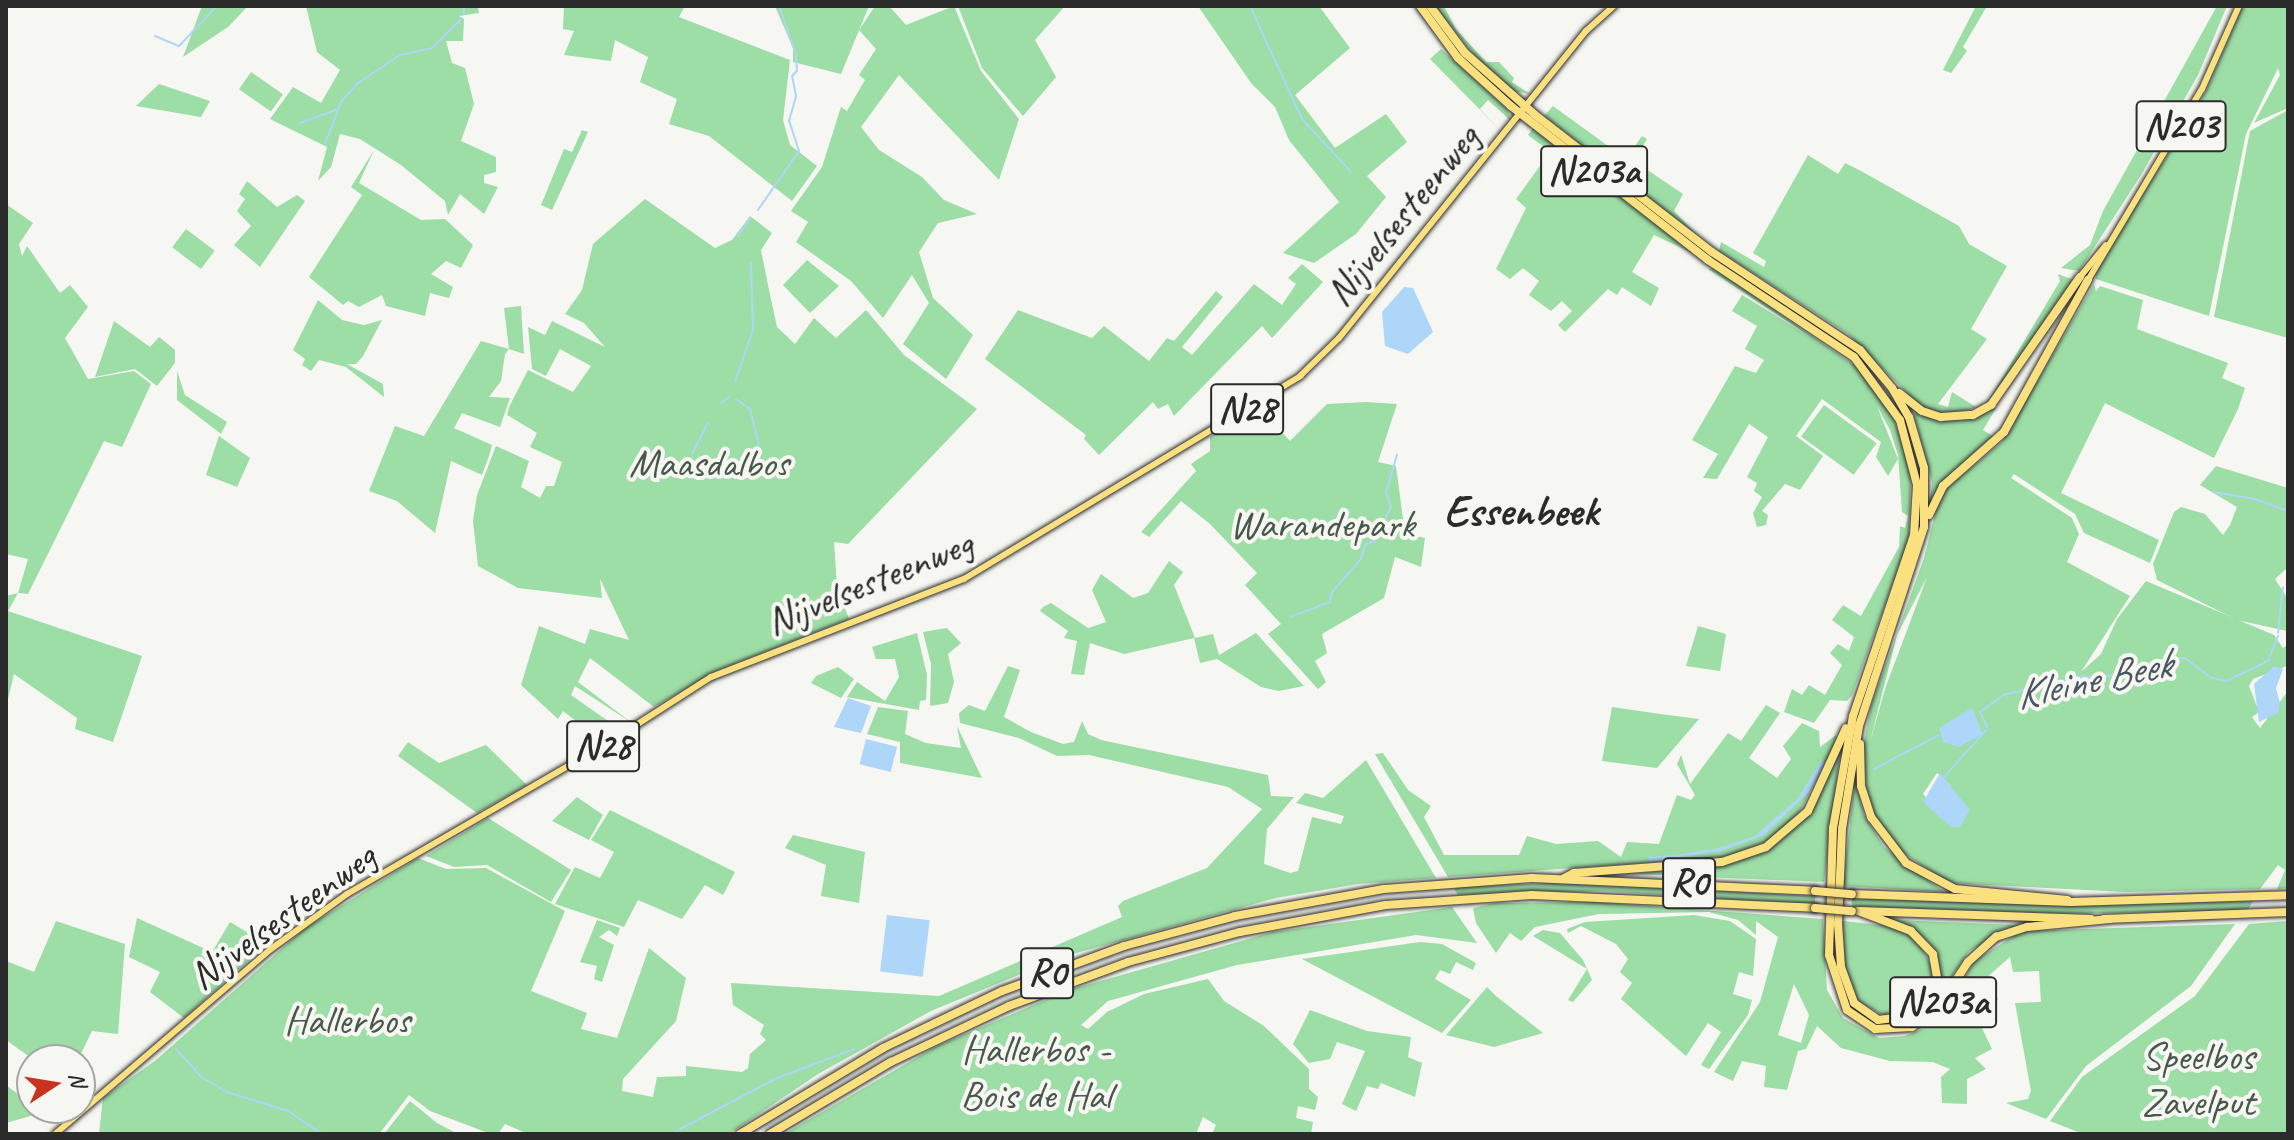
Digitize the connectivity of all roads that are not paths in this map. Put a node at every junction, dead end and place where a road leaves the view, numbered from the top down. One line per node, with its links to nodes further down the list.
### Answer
1 (1420, 6): 5 (highway, N203a)
2 (1430, 6): 5 (highway, N203a)
3 (1614, 6): 5 (main road, Nijvelsesteenweg / N28)
4 (2239, 6): 6 (main road, N203)
5 (1523, 110): 7 (highway, N203a); 10 (highway, N203a); 17 (main road, Nijvelsesteenweg / N28)
6 (2084, 278): 7 (highway, N203); 8 (highway, N203)
7 (1892, 388): 8 (highway, N203a)
8 (1924, 527): 9 (highway, N203a)
9 (1863, 713): 13 (highway, N203a); 14 (highway)
10 (1853, 716): 11 (highway); 16 (highway, N203a)
11 (1563, 878): 13 (highway, R0, bridge); 18 (highway, R0)
12 (2288, 895): 13 (highway, R0)
13 (2071, 902)
14 (1855, 911): 16 (highway, R0); 19 (highway, R0, bridge)
15 (2288, 912): 16 (highway, R0)
16 (2110, 919)
17 (55, 1134)
18 (740, 1134)
19 (770, 1134)

